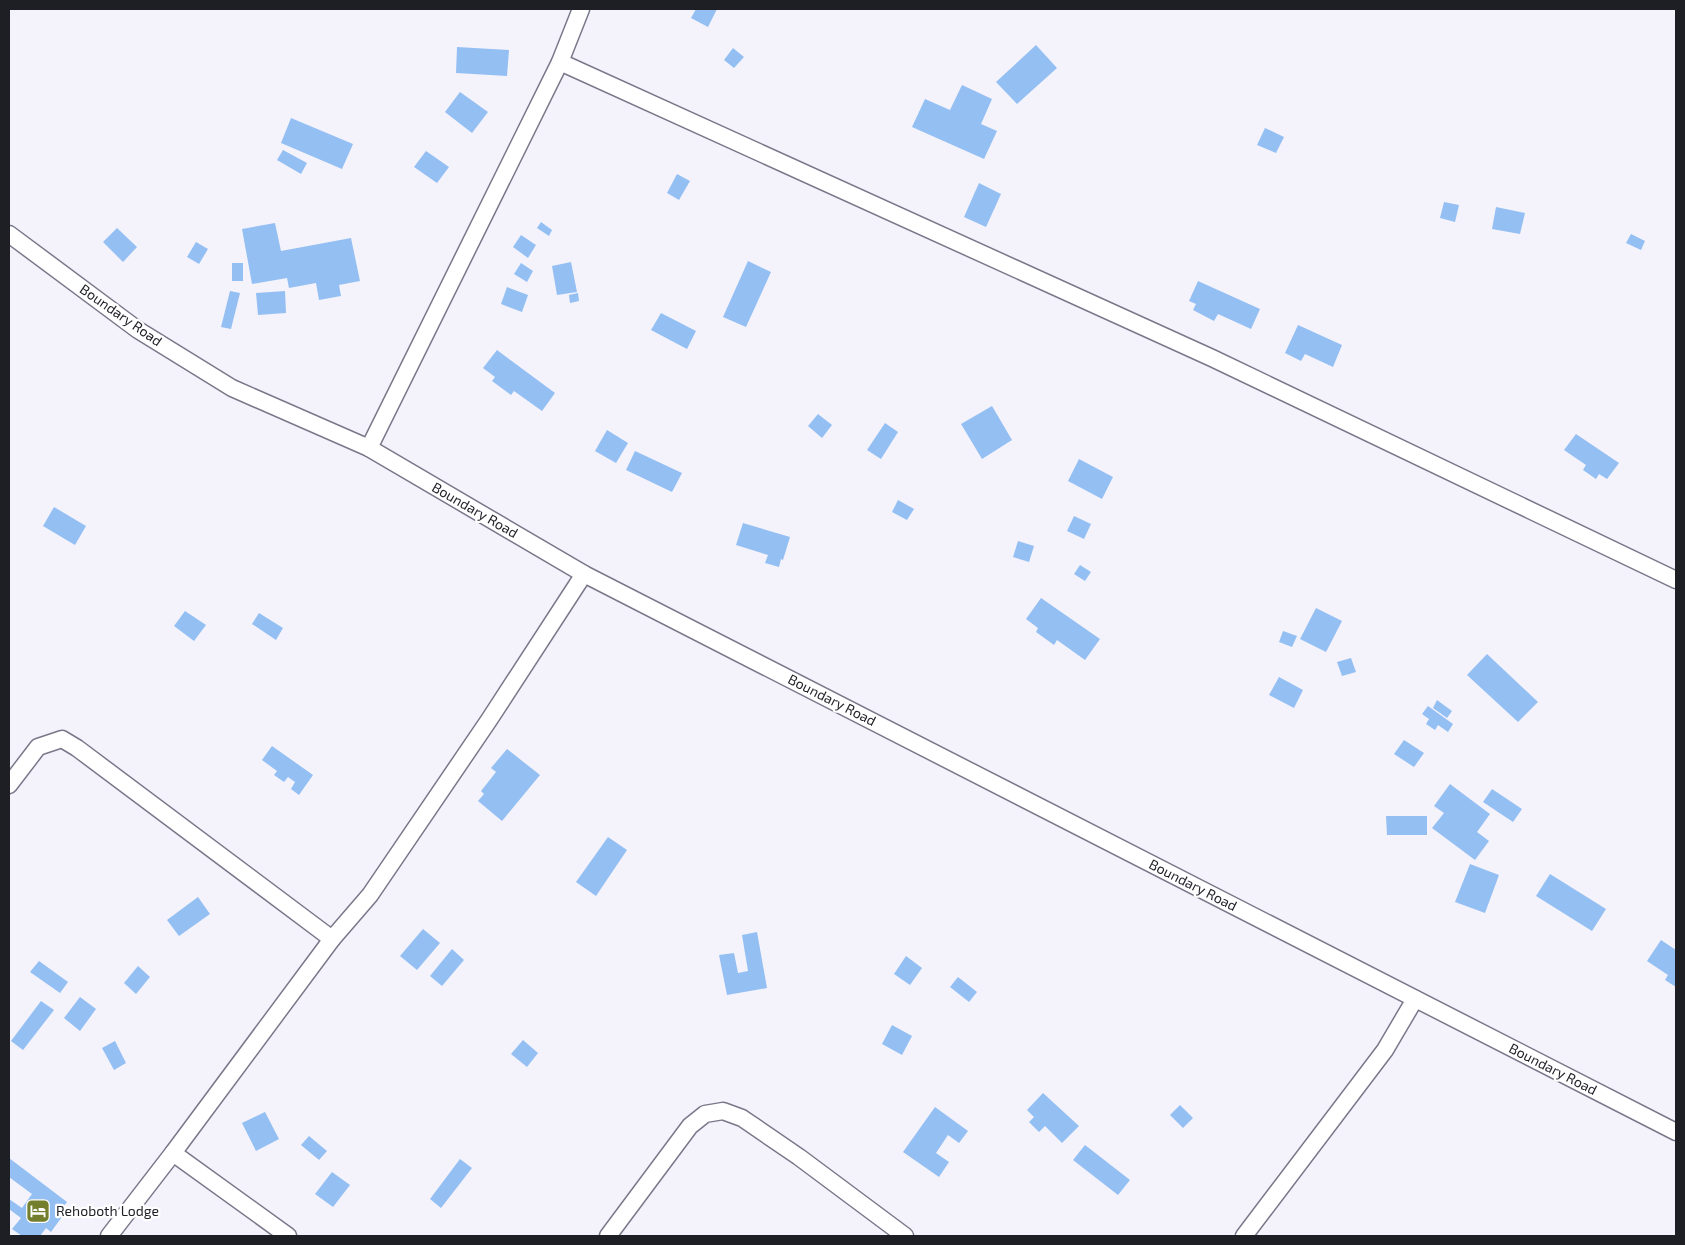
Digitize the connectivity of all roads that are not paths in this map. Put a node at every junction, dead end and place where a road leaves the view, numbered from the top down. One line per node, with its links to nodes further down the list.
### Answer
1 (581, 9): 2 (street)
2 (560, 62): 4 (street); 6 (street)
3 (9, 234): 4 (street, Boundary Road)
4 (369, 448): 5 (street, Boundary Road)
5 (584, 574): 8 (street); 9 (street, Boundary Road)
6 (1676, 580)
7 (9, 785): 8 (street)
8 (332, 939): 11 (street)
9 (1415, 999): 10 (street, Boundary Road); 16 (street)
10 (1676, 1132)
11 (173, 1153): 12 (street); 13 (street)
12 (109, 1236)
13 (288, 1236)
14 (608, 1236): 15 (street)
15 (905, 1236)
16 (1244, 1236)

